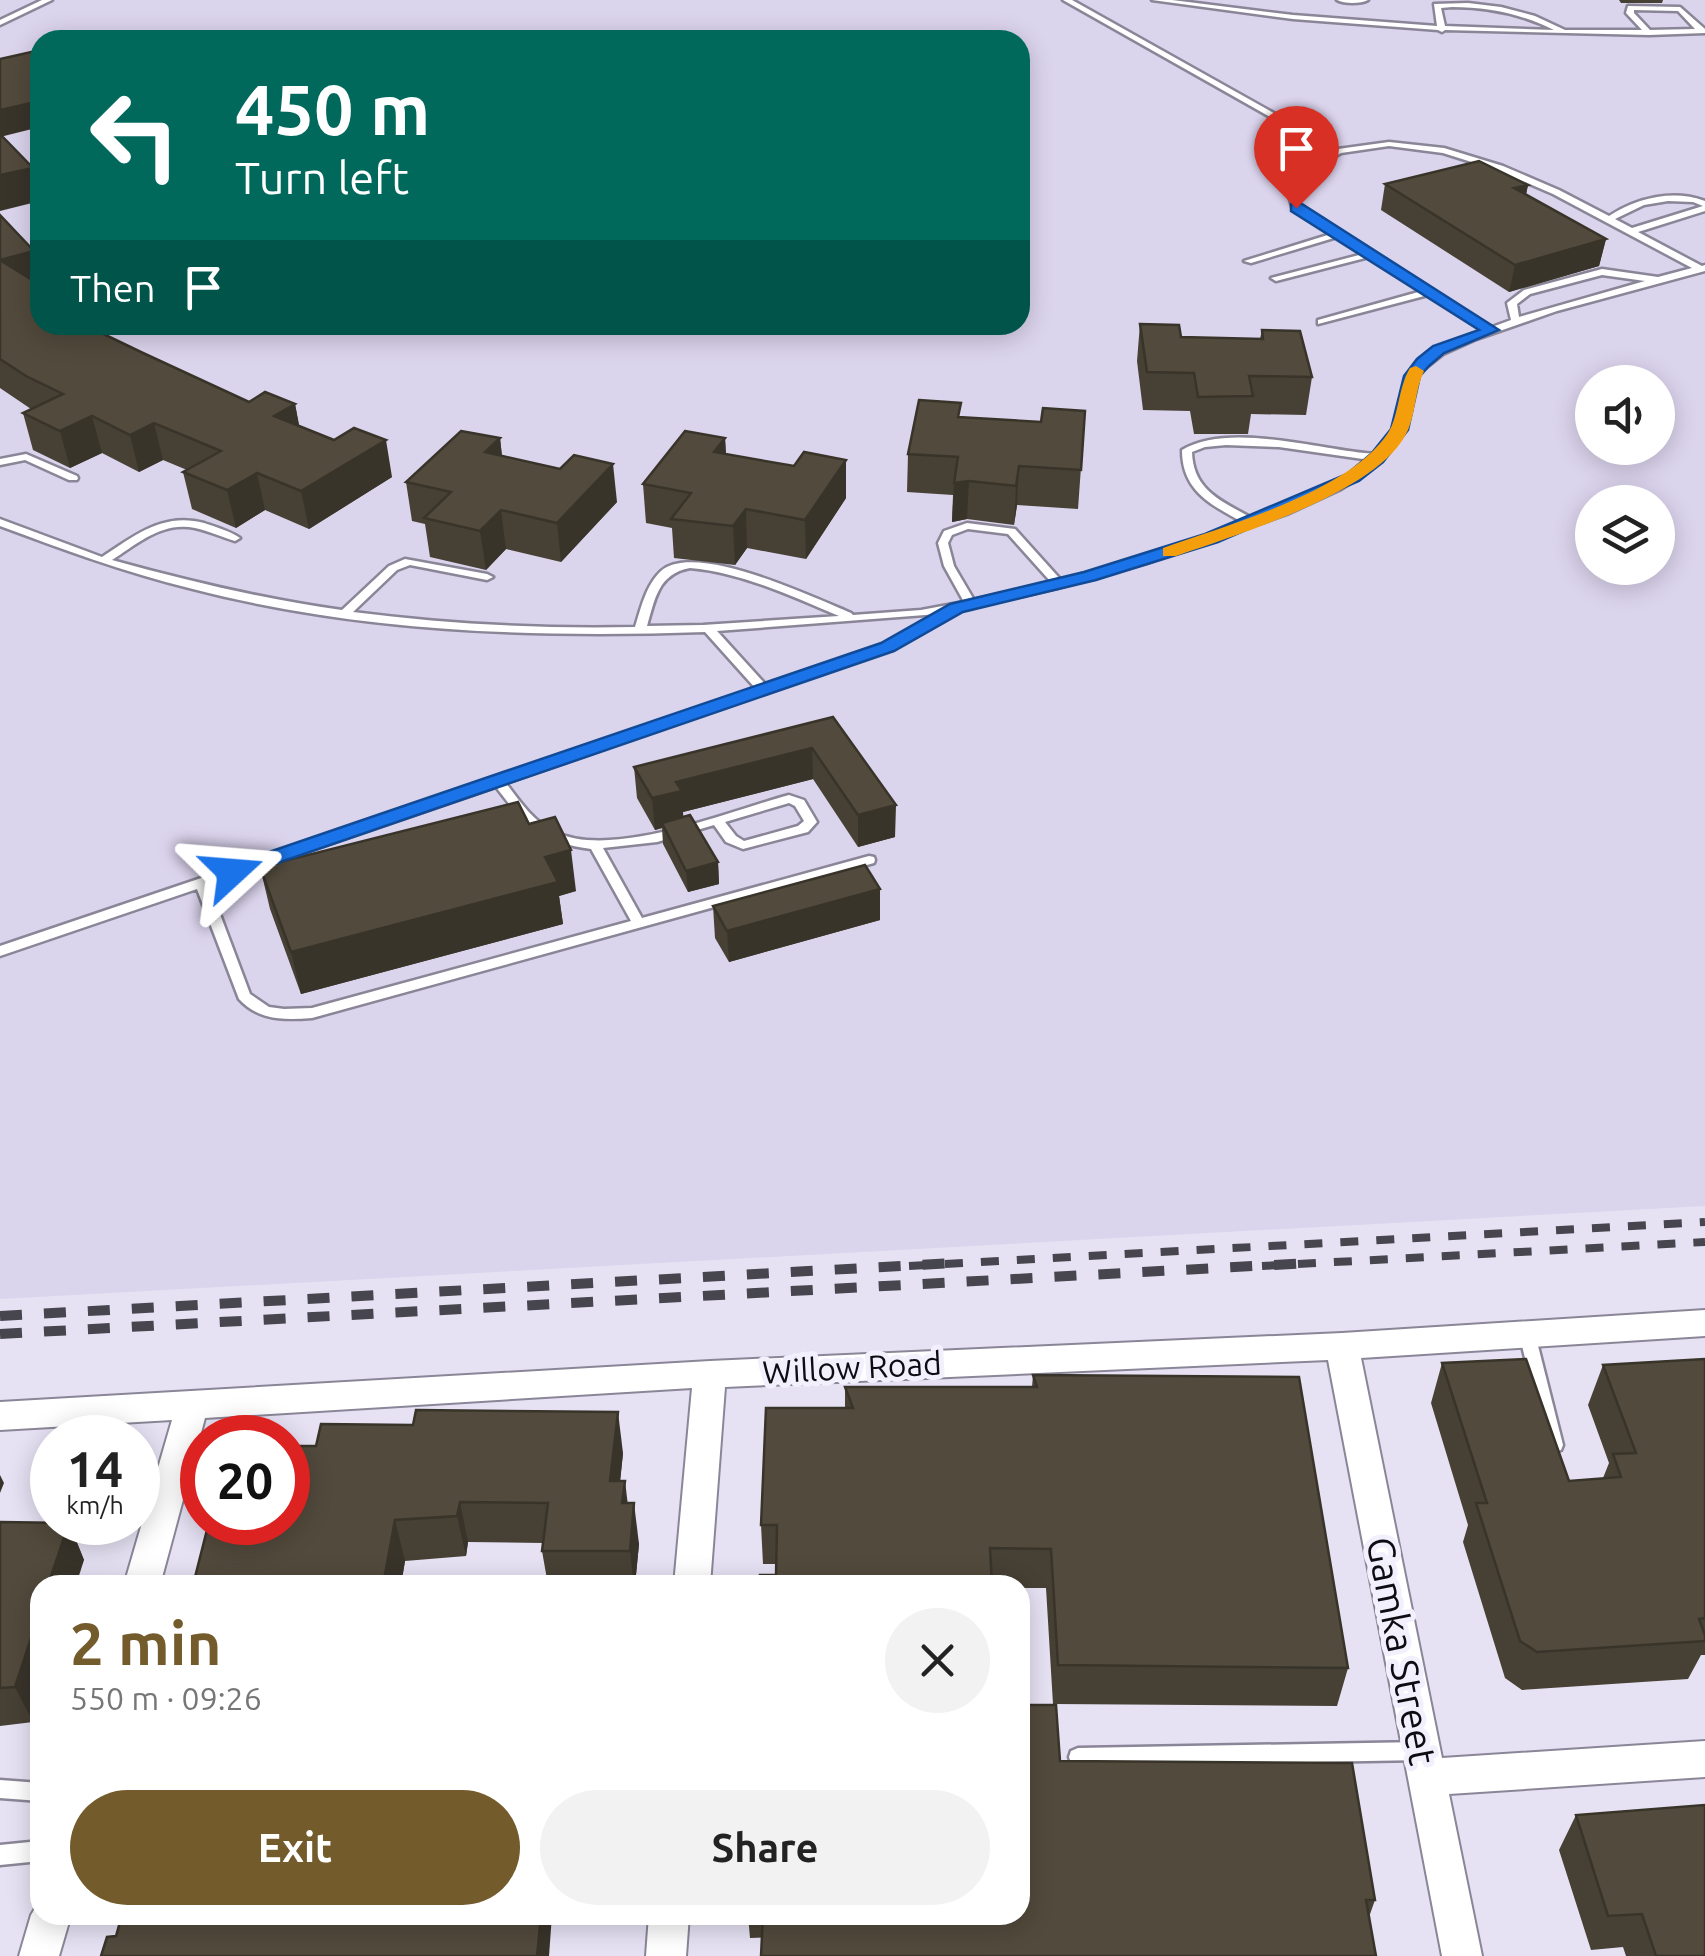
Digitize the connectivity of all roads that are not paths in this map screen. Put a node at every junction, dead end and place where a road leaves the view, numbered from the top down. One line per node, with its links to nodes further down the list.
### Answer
1 (48, 0): 9 (lane)
2 (1067, 0): 7 (lane)
3 (1156, 0): 8 (lane)
4 (1341, 0): 5 (lane)
5 (1364, 0)
6 (1258, 2): 8 (lane)
7 (1082, 3): 14 (lane)
8 (1252, 14): 10 (lane)
9 (0, 23)
10 (1442, 30): 12 (lane); 12 (lane)
11 (1703, 32): 13 (lane); 13 (lane)
12 (1566, 33): 13 (lane)
13 (1648, 33)
14 (1338, 152): 16 (lane); 18 (lane)
15 (1705, 206): 16 (lane); 17 (lane)
16 (1607, 221): 17 (lane)
17 (1628, 232): 21 (lane)
18 (1336, 235): 19 (lane); 20 (lane)
19 (1368, 254): 22 (lane); 24 (lane)
20 (1248, 260)
21 (1702, 269): 23 (lane)
22 (1276, 278)
23 (1661, 280): 26 (lane); 26 (lane)
24 (1428, 292): 25 (lane); 27 (lane)
25 (1321, 322)
26 (1516, 323): 27 (lane)
27 (1491, 330): 28 (lane)
28 (1377, 458): 32 (lane); 32 (lane)
29 (0, 462): 30 (lane)
30 (73, 478)
31 (0, 522): 34 (lane)
32 (1254, 522): 36 (lane)
33 (235, 538): 34 (lane)
34 (104, 560): 38 (lane)
35 (487, 577): 38 (lane)
36 (1058, 583): 37 (lane); 37 (lane)
37 (964, 606): 39 (lane); 42 (lane)
38 (345, 612): 40 (lane)
39 (852, 618): 40 (lane); 41 (lane)
40 (640, 630): 41 (lane)
41 (710, 630): 42 (lane)
42 (765, 691): 43 (lane)
43 (498, 781): 45 (lane); 49 (lane)
44 (717, 820): 44 (lane); 47 (lane)
45 (534, 828): 46 (lane); 47 (lane)
46 (519, 832)
47 (595, 845): 52 (lane)
48 (869, 860): 52 (lane)
49 (264, 861): 50 (lane); 51 (lane)
50 (276, 877)
51 (201, 882): 52 (lane); 53 (lane)
52 (638, 922)
53 (0, 951)
54 (1705, 1324): 55 (street, Willow Road)
55 (1527, 1334): 56 (street, Willow Road); 60 (lane)
56 (1342, 1346): 57 (street, Willow Road); 65 (street, Gamka Street)
57 (710, 1374): 58 (street, Willow Road); 62 (street)
58 (192, 1406): 59 (street, Willow Road); 61 (street)
59 (0, 1416)
60 (1561, 1468)
61 (145, 1575)
62 (693, 1575)
63 (1078, 1757): 65 (lane)
64 (1705, 1759): 65 (street)
65 (1423, 1764): 74 (street, Gamka Street)
66 (0, 1789): 67 (lane)
67 (30, 1791)
68 (30, 1852): 69 (lane)
69 (0, 1855)
70 (48, 1925): 72 (street)
71 (668, 1925): 73 (street)
72 (39, 1956)
73 (666, 1956)
74 (1462, 1956)

